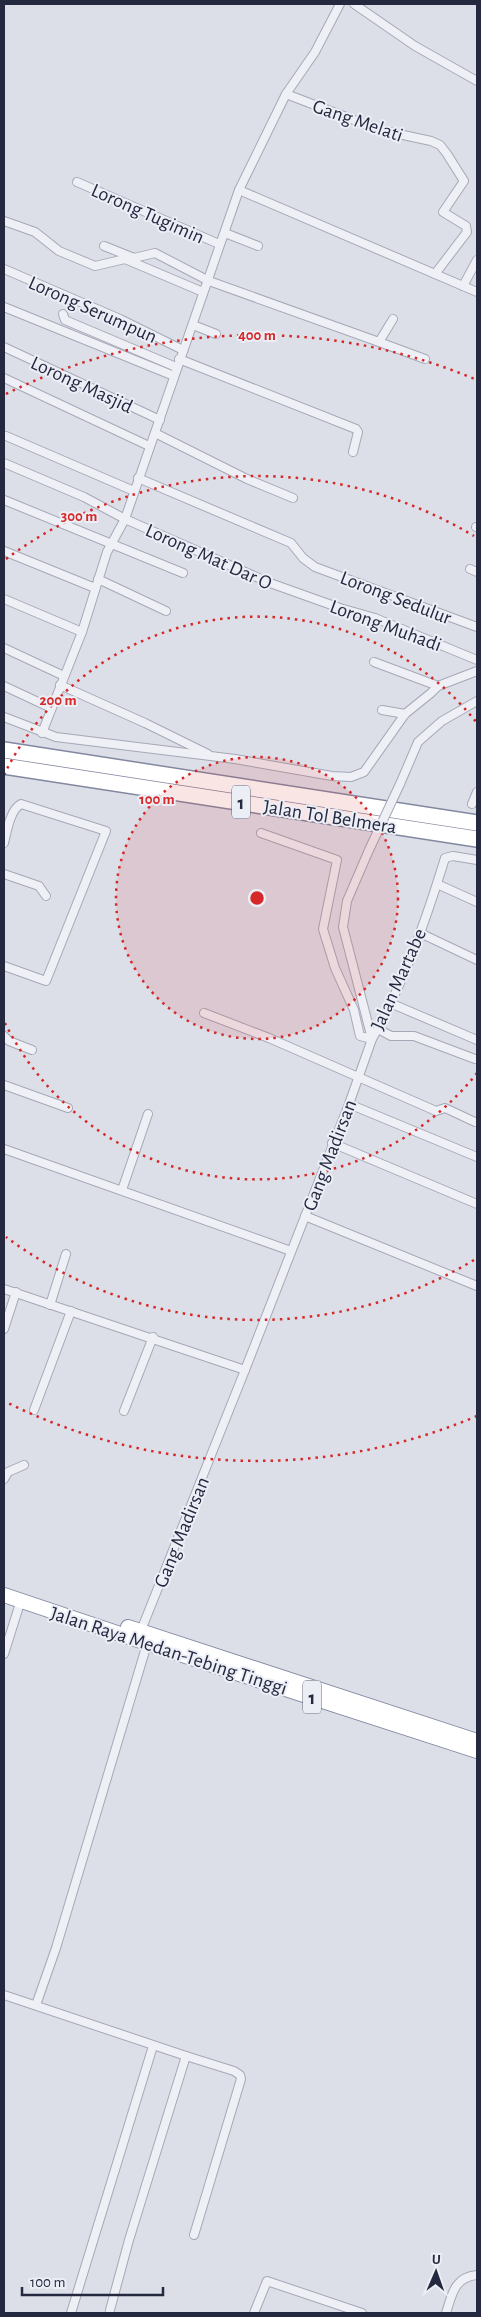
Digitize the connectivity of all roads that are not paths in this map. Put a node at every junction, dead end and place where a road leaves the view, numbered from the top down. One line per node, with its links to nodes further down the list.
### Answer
1 (340, 4): 4 (street)
2 (354, 4): 3 (street)
3 (477, 81)
4 (286, 94): 6 (street); 14 (street, Gang Melati)
5 (77, 182): 9 (street, Lorong Tugimin)
6 (239, 190): 8 (street); 14 (street)
7 (4, 221): 17 (street)
8 (225, 233): 9 (street); 11 (street)
9 (219, 244): 15 (street)
10 (104, 246): 15 (street)
11 (258, 246)
12 (477, 260): 16 (street)
13 (4, 269): 26 (street, Lorong Serumpun)
14 (435, 274): 16 (street)
15 (208, 281): 17 (street); 24 (street)
16 (463, 286): 18 (street)
17 (203, 292): 22 (street)
18 (477, 292)
19 (4, 307): 29 (street)
20 (63, 314): 28 (street)
21 (393, 319): 24 (street)
22 (193, 325): 23 (street); 26 (street)
23 (216, 334)
24 (379, 342): 27 (street)
25 (4, 347): 31 (street, Lorong Masjid)
26 (183, 350): 28 (street)
27 (425, 359)
28 (178, 363): 29 (street); 35 (street)
29 (174, 376): 31 (street)
30 (4, 378): 34 (street)
31 (160, 420): 32 (street)
32 (155, 434): 34 (street); 39 (street)
33 (6, 436): 38 (street)
34 (149, 446): 37 (street)
35 (353, 452)
36 (4, 463): 41 (street, Lorong Mat Dar O)
37 (138, 478): 38 (street); 50 (street, Lorong Sedulur)
38 (134, 491): 41 (street)
39 (293, 498)
40 (4, 500): 42 (street)
41 (124, 518): 42 (street); 47 (street, Lorong Mat Dar O)
42 (112, 543): 44 (street); 45 (street)
43 (4, 551): 46 (street)
44 (183, 572)
45 (98, 579): 46 (street); 49 (street)
46 (95, 588): 51 (street)
47 (294, 592): 53 (street, Lorong Muhadi)
48 (4, 599): 51 (street)
49 (166, 611)
50 (477, 628)
51 (82, 632): 56 (street)
52 (4, 648): 56 (street)
53 (477, 660)
54 (374, 662): 59 (street)
55 (477, 671): 59 (street)
56 (64, 676): 57 (street)
57 (60, 685): 61 (street); 67 (street)
58 (4, 686): 61 (street)
59 (438, 686): 63 (street)
60 (477, 701): 87 (street, bridge)
61 (51, 708): 65 (street)
62 (382, 710): 63 (street)
63 (406, 714): 67 (street)
64 (4, 717): 65 (street)
65 (42, 733): 67 (street)
66 (4, 750): 71 (highway, Jalan Tol Belmera / 1)
67 (211, 756)
68 (4, 766): 73 (highway, Jalan Tol Belmera / 1)
69 (477, 792): 70 (street)
70 (472, 804)
71 (477, 823)
72 (261, 833): 87 (street, Jalan Martabe)
73 (477, 839)
74 (4, 843): 82 (street)
75 (477, 860): 77 (street, Jalan Martabe)
76 (4, 874): 78 (street)
77 (437, 884): 79 (street); 80 (street, Jalan Martabe)
78 (46, 896)
79 (477, 902)
80 (420, 933): 81 (street); 83 (street, Jalan Martabe)
81 (477, 960)
82 (4, 966)
83 (390, 1003): 85 (street, Jalan Martabe); 88 (street)
84 (204, 1013): 91 (street)
85 (378, 1029): 87 (street, Jalan Martabe); 90 (street)
86 (4, 1036): 89 (street)
87 (372, 1039): 91 (street, Gang Madirsan)
88 (477, 1040)
89 (32, 1050)
90 (475, 1059)
91 (359, 1077): 93 (street, Gang Madirsan); 96 (street)
92 (4, 1085): 94 (street)
93 (349, 1104): 97 (street, Gang Madirsan); 99 (street)
94 (68, 1108)
95 (148, 1114): 100 (street)
96 (475, 1122)
97 (332, 1143): 101 (street); 102 (street, Gang Madirsan)
98 (4, 1149): 100 (street)
99 (477, 1157)
100 (122, 1190): 103 (street)
101 (477, 1204)
102 (305, 1216): 103 (street, Gang Madirsan); 105 (street)
103 (291, 1251): 112 (street, Gang Madirsan)
104 (66, 1254): 108 (street)
105 (477, 1286)
106 (4, 1288): 107 (street)
107 (16, 1292): 108 (street); 110 (street)
108 (50, 1305): 109 (street)
109 (71, 1312): 111 (street); 113 (street)
110 (4, 1329)
111 (153, 1337): 112 (street); 114 (street)
112 (245, 1370): 120 (street, Gang Madirsan)
113 (34, 1410)
114 (124, 1411)
115 (24, 1465): 116 (street)
116 (4, 1479)
117 (4, 1586): 120 (highway, Jalan Raya Medan-Tebing Tinggi / 1)
118 (4, 1595): 119 (highway, Jalan Raya Medan-Tebing Tinggi / 1)
119 (20, 1600): 120 (highway, Jalan Raya Medan-Tebing Tinggi / 1); 121 (street)
120 (141, 1638): 122 (highway, Jalan Raya Medan-Tebing Tinggi / 1); 123 (highway, Jalan Raya Medan-Tebing Tinggi / 1); 125 (street, Gang Madirsan)
121 (4, 1654)
122 (477, 1741)
123 (477, 1751)
124 (4, 1995): 125 (street)
125 (36, 2005): 126 (street)
126 (153, 2046): 127 (street); 132 (street)
127 (186, 2056): 128 (street); 130 (street)
128 (194, 2235)
129 (477, 2275): 134 (street)
130 (110, 2310)
131 (356, 2312): 133 (street)
132 (71, 2313)
133 (254, 2313)
134 (446, 2313)

